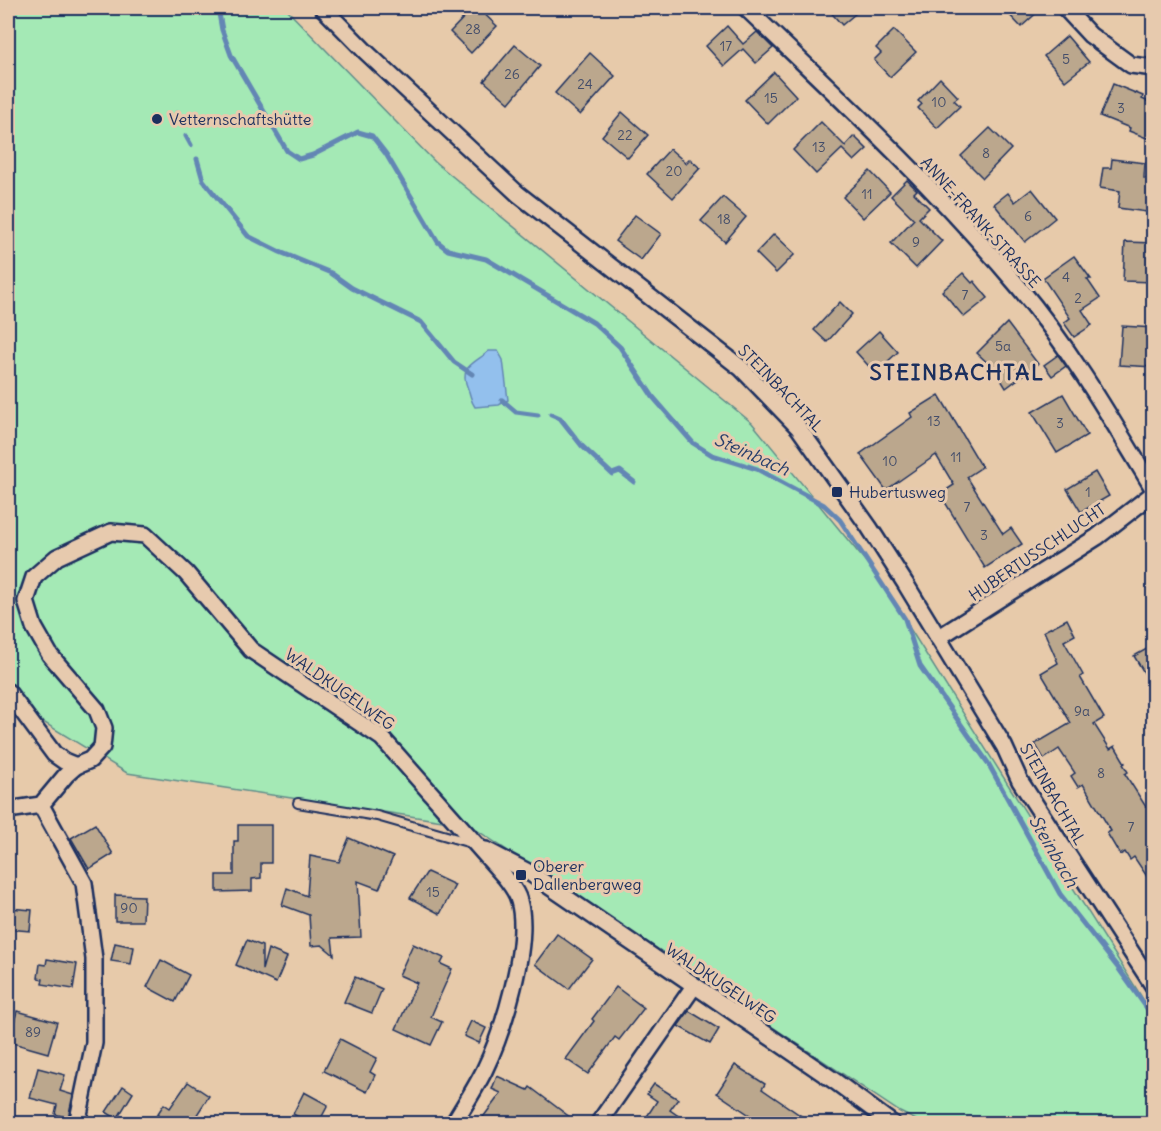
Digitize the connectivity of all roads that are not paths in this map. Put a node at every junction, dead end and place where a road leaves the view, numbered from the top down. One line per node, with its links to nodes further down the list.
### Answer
1 (322, 8): 6 (street, STEINBACHTAL)
2 (746, 8): 5 (street, ANNE-FRANK-STRASSE)
3 (1065, 8): 4 (street)
4 (1154, 68)
5 (1154, 491): 6 (street, HUBERTUSSCHLUCHT)
6 (938, 638): 14 (street, STEINBACHTAL)
7 (8, 692): 8 (street)
8 (76, 766): 10 (street, WALDKUGELWEG); 12 (street, WALDKUGELWEG)
9 (298, 803): 12 (lane)
10 (41, 805): 11 (street); 15 (street)
11 (8, 810)
12 (475, 844): 13 (street, WALDKUGELWEG); 16 (street)
13 (694, 986): 17 (street); 18 (street, WALDKUGELWEG)
14 (1154, 987)
15 (77, 1124)
16 (453, 1124)
17 (598, 1124)
18 (893, 1124)

